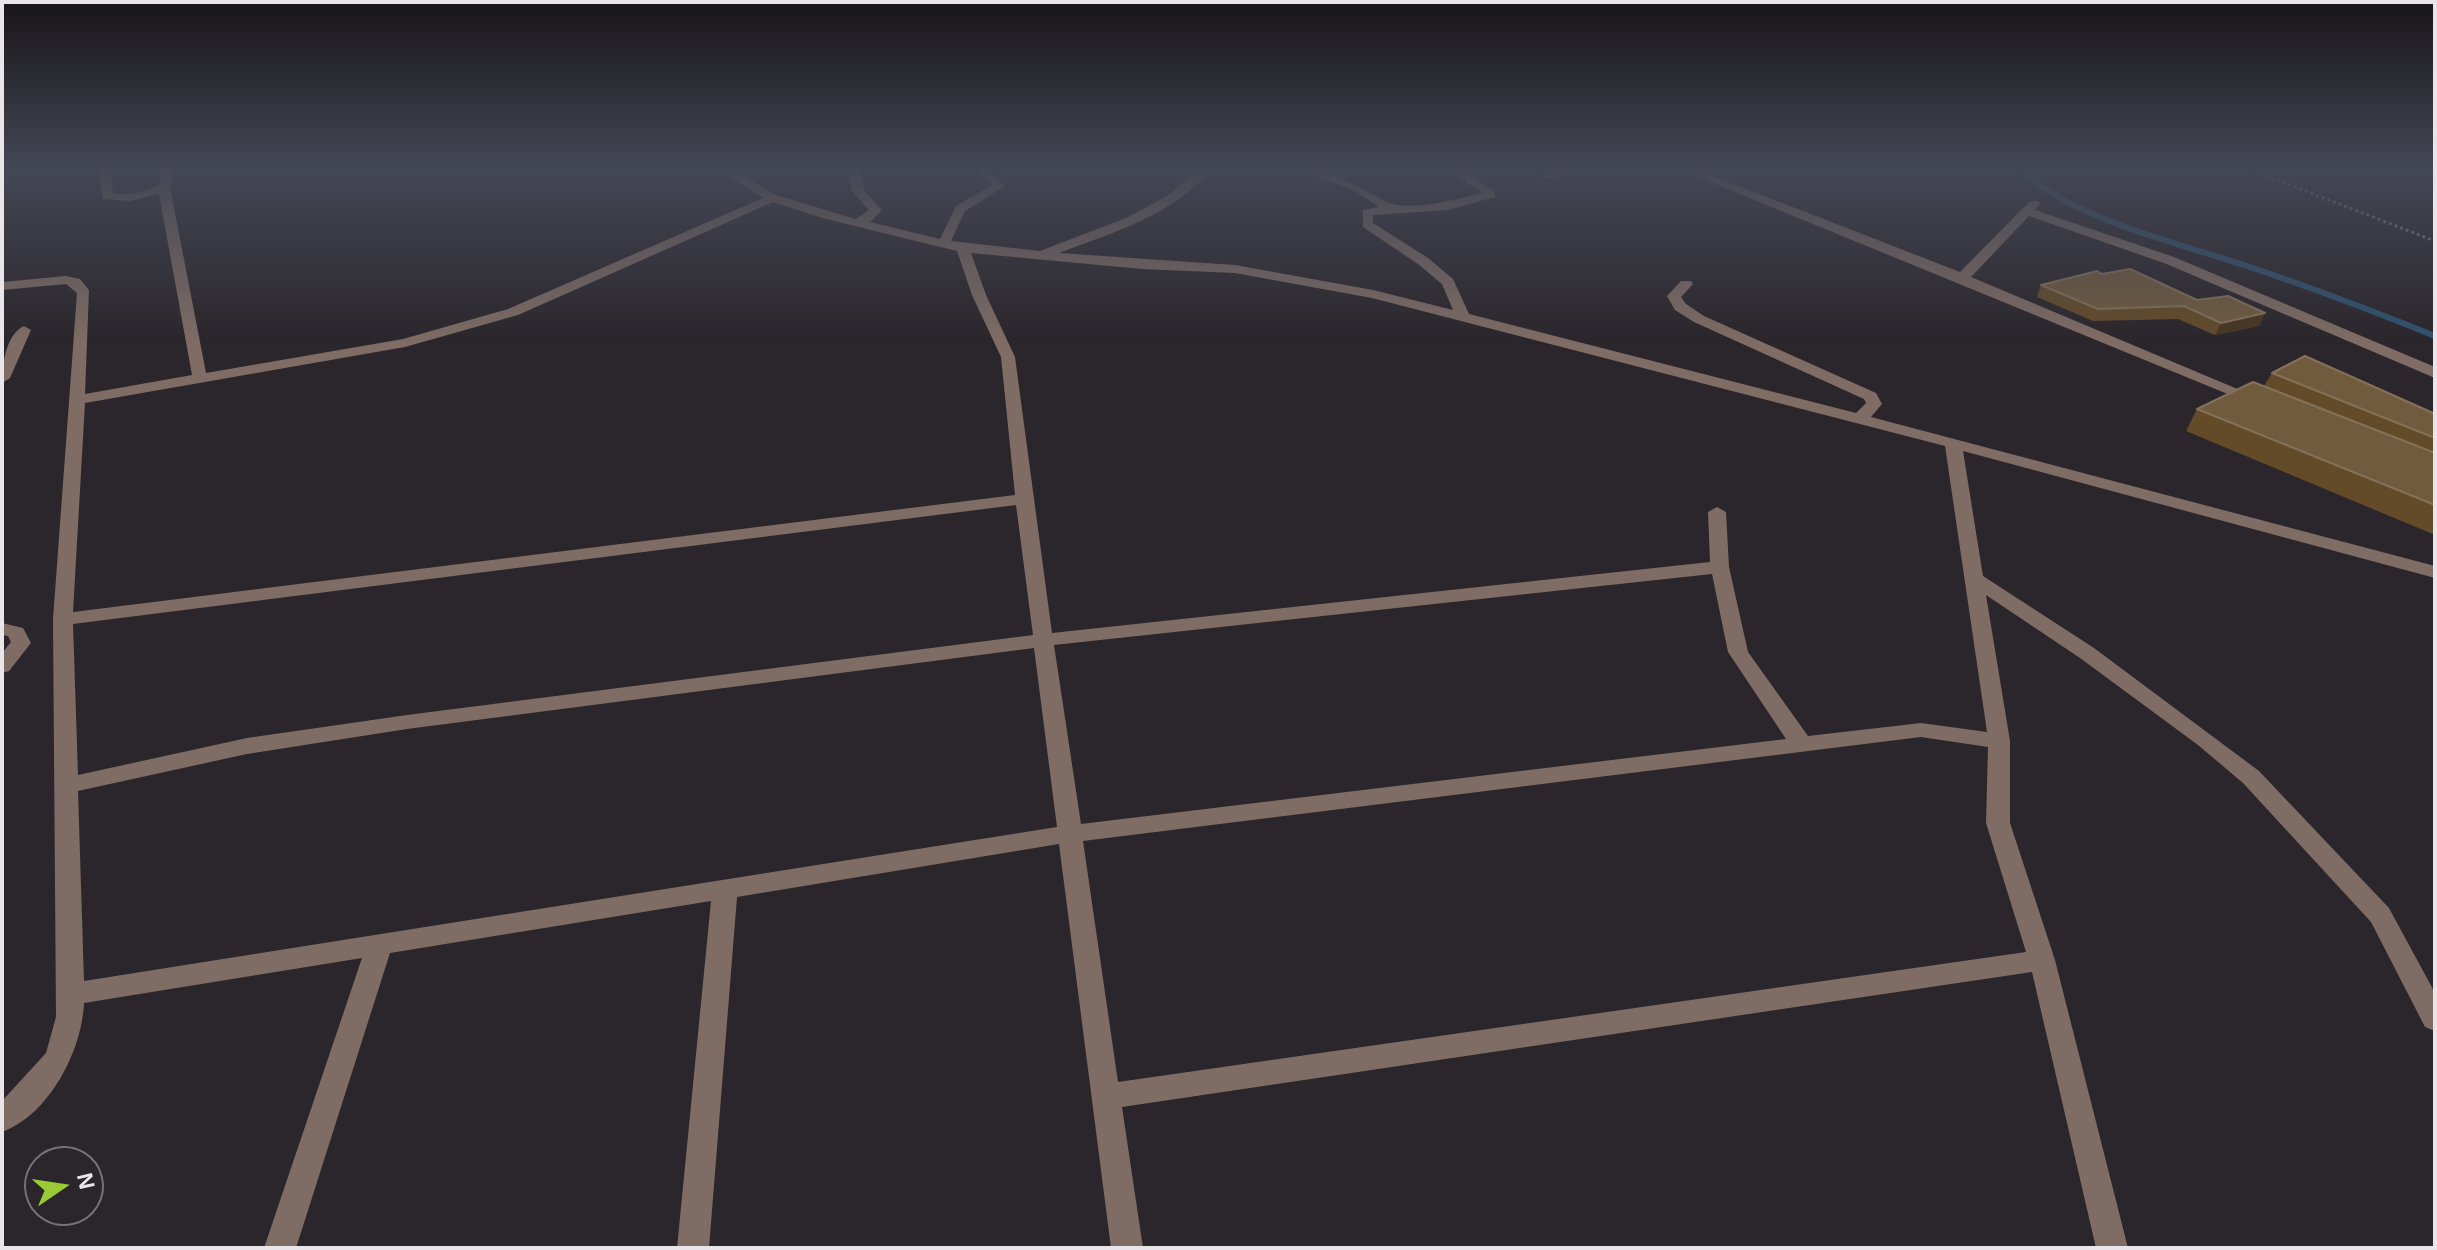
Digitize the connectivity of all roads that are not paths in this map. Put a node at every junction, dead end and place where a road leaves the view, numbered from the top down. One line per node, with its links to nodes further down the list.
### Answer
1 (172, 227): 20 (street)
2 (705, 227): 20 (street)
3 (876, 227): 10 (street)
4 (951, 227): 10 (street)
5 (1111, 227): 12 (street)
6 (1372, 227): 16 (street)
7 (1833, 227): 13 (street)
8 (2012, 227): 13 (street)
9 (2085, 227): 18 (street)
10 (944, 243): 11 (street)
11 (963, 248): 12 (street); 25 (street)
12 (1041, 255): 16 (street)
13 (1962, 278): 22 (street)
14 (1686, 284): 23 (street)
15 (2, 286): 21 (street)
16 (1463, 317): 23 (street)
17 (2, 333): 19 (street)
18 (2435, 373)
19 (2, 378)
20 (200, 379): 21 (street)
21 (76, 400): 30 (street)
22 (2269, 405)
23 (1860, 419): 24 (street)
24 (1953, 443): 28 (street); 29 (street)
25 (1024, 499): 30 (street); 32 (street)
26 (1717, 512): 27 (street)
27 (1720, 567): 32 (street); 35 (street)
28 (2435, 572)
29 (1975, 579): 34 (street); 42 (street)
30 (63, 619): 36 (street)
31 (2, 629): 33 (street)
32 (1045, 640): 36 (street); 37 (street)
33 (2, 666)
34 (1999, 741): 35 (street); 40 (street)
35 (1802, 745): 37 (street)
36 (66, 786): 41 (street)
37 (1069, 834): 38 (street); 43 (street)
38 (725, 889): 39 (street); 46 (street)
39 (380, 944): 41 (street); 45 (street)
40 (2042, 960): 43 (street); 48 (street)
41 (71, 994): 44 (street)
42 (2435, 1019)
43 (1108, 1096): 47 (street)
44 (2, 1119)
45 (280, 1248)
46 (693, 1248)
47 (1127, 1248)
48 (2112, 1248)

